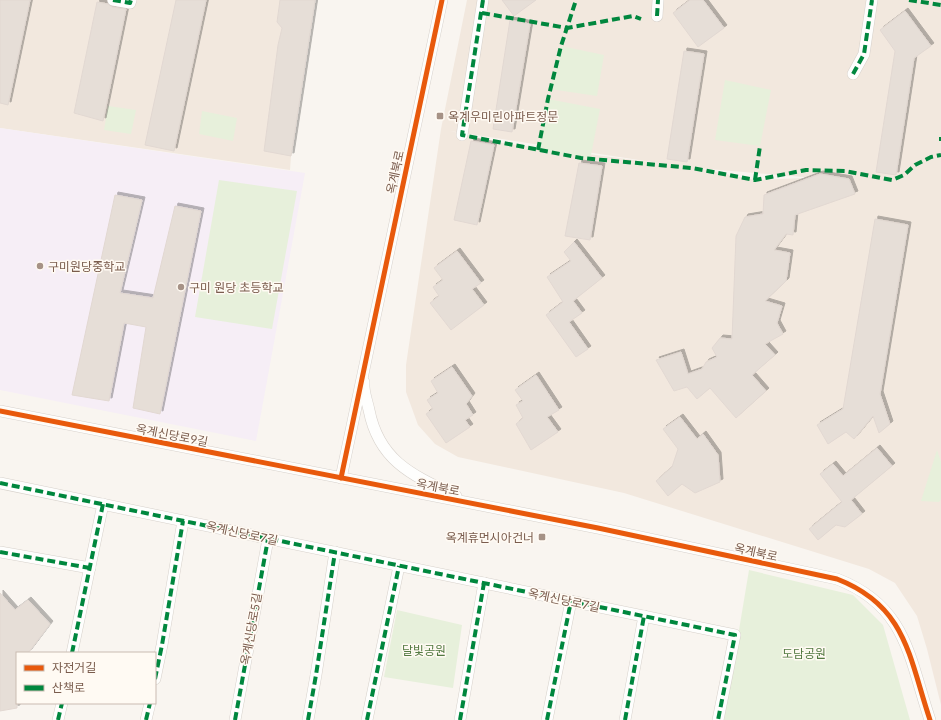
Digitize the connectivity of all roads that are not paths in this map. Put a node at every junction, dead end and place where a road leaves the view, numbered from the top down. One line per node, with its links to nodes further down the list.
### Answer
1 (113, 0): 2 (street)
2 (130, 0)
3 (442, 0): 10 (street, 옥계북로)
4 (483, 0): 9 (street)
5 (658, 0): 7 (street)
6 (872, 0): 8 (street)
7 (657, 16)
8 (852, 74)
9 (462, 135)
10 (366, 360): 12 (street, 옥계북로); 14 (street)
11 (0, 411): 12 (street, 옥계신당로9길)
12 (341, 478): 14 (street, 옥계북로)
13 (0, 483): 15 (street, 옥계신당로7길)
14 (471, 503): 38 (street, 옥계북로)
15 (103, 504): 16 (street, 옥계신당로7길); 21 (street)
16 (182, 521): 17 (street, 옥계신당로7길); 26 (street)
17 (268, 539): 19 (street, 옥계신당로7길); 31 (street, 옥계신당로5길)
18 (0, 552): 21 (street)
19 (335, 552): 20 (street, 옥계신당로7길); 32 (street)
20 (399, 566): 22 (street, 옥계신당로7길); 33 (street)
21 (90, 568): 25 (street)
22 (484, 583): 23 (street, 옥계신당로7길); 34 (street)
23 (571, 601): 24 (street, 옥계신당로7길); 35 (street)
24 (644, 616): 36 (street); 37 (street, 옥계신당로7길)
25 (72, 652)
26 (156, 674)
27 (62, 704): 29 (street)
28 (150, 704): 30 (street)
29 (58, 720)
30 (146, 720)
31 (235, 720)
32 (308, 720)
33 (368, 720)
34 (460, 720)
35 (547, 720)
36 (625, 720)
37 (718, 720)
38 (930, 720)

